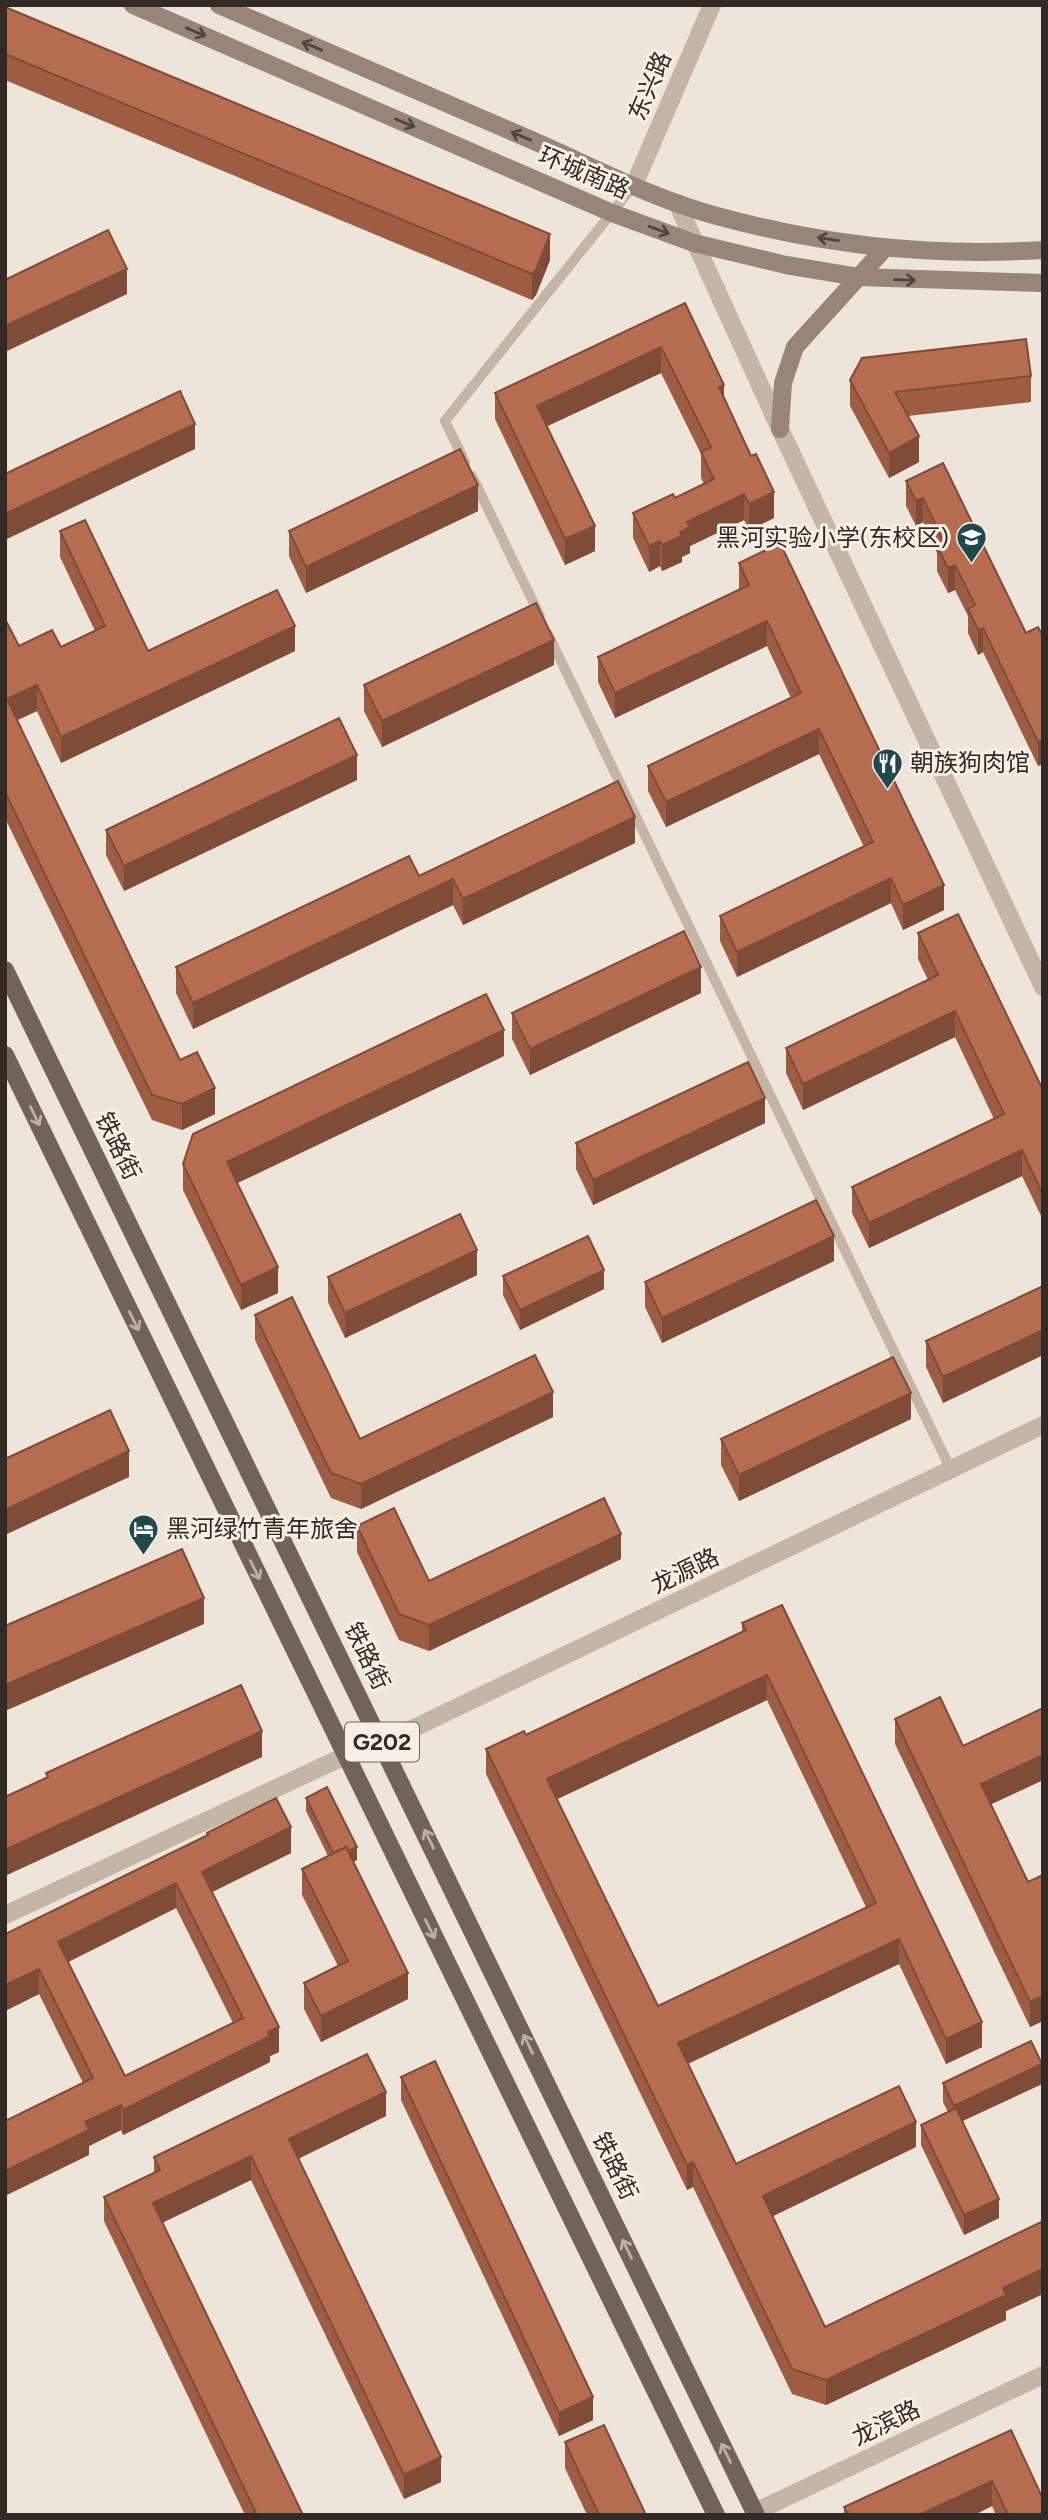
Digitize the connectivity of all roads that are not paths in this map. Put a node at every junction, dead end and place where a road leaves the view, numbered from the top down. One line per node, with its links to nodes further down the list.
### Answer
1 (133, 5): 6 (main road, 环城南路, one-way to 6)
2 (219, 5): 4 (main road, 环城南路, one-way to 2)
3 (712, 5): 4 (street, 东兴路)
4 (634, 186): 5 (main road, 环城南路); 6 (lane)
5 (677, 203): 7 (street); 8 (main road, 环城南路, one-way to 5)
6 (612, 213): 7 (main road, 环城南路, one-way to 7); 17 (lane)
7 (694, 243): 10 (main road, 环城南路); 12 (street)
8 (885, 248): 9 (main road, 环城南路); 10 (main road)
9 (1043, 250)
10 (858, 277): 11 (main road, 环城南路, one-way to 11); 12 (main road)
11 (1043, 283)
12 (780, 429): 14 (street)
13 (5, 970): 18 (main road, 铁路街 / G202)
14 (1043, 987)
15 (5, 1055): 19 (main road, G202, one-way to 19)
16 (1043, 1425): 17 (street, 龙源路)
17 (951, 1470): 18 (street, 龙源路)
18 (383, 1743): 19 (street, 龙源路); 22 (main road, 铁路街 / G202, one-way to 18)
19 (345, 1756): 20 (street, 龙源路); 23 (main road, G202, one-way to 23)
20 (5, 1915)
21 (1043, 2375): 22 (street, 龙滨路)
22 (754, 2514)
23 (716, 2515)

